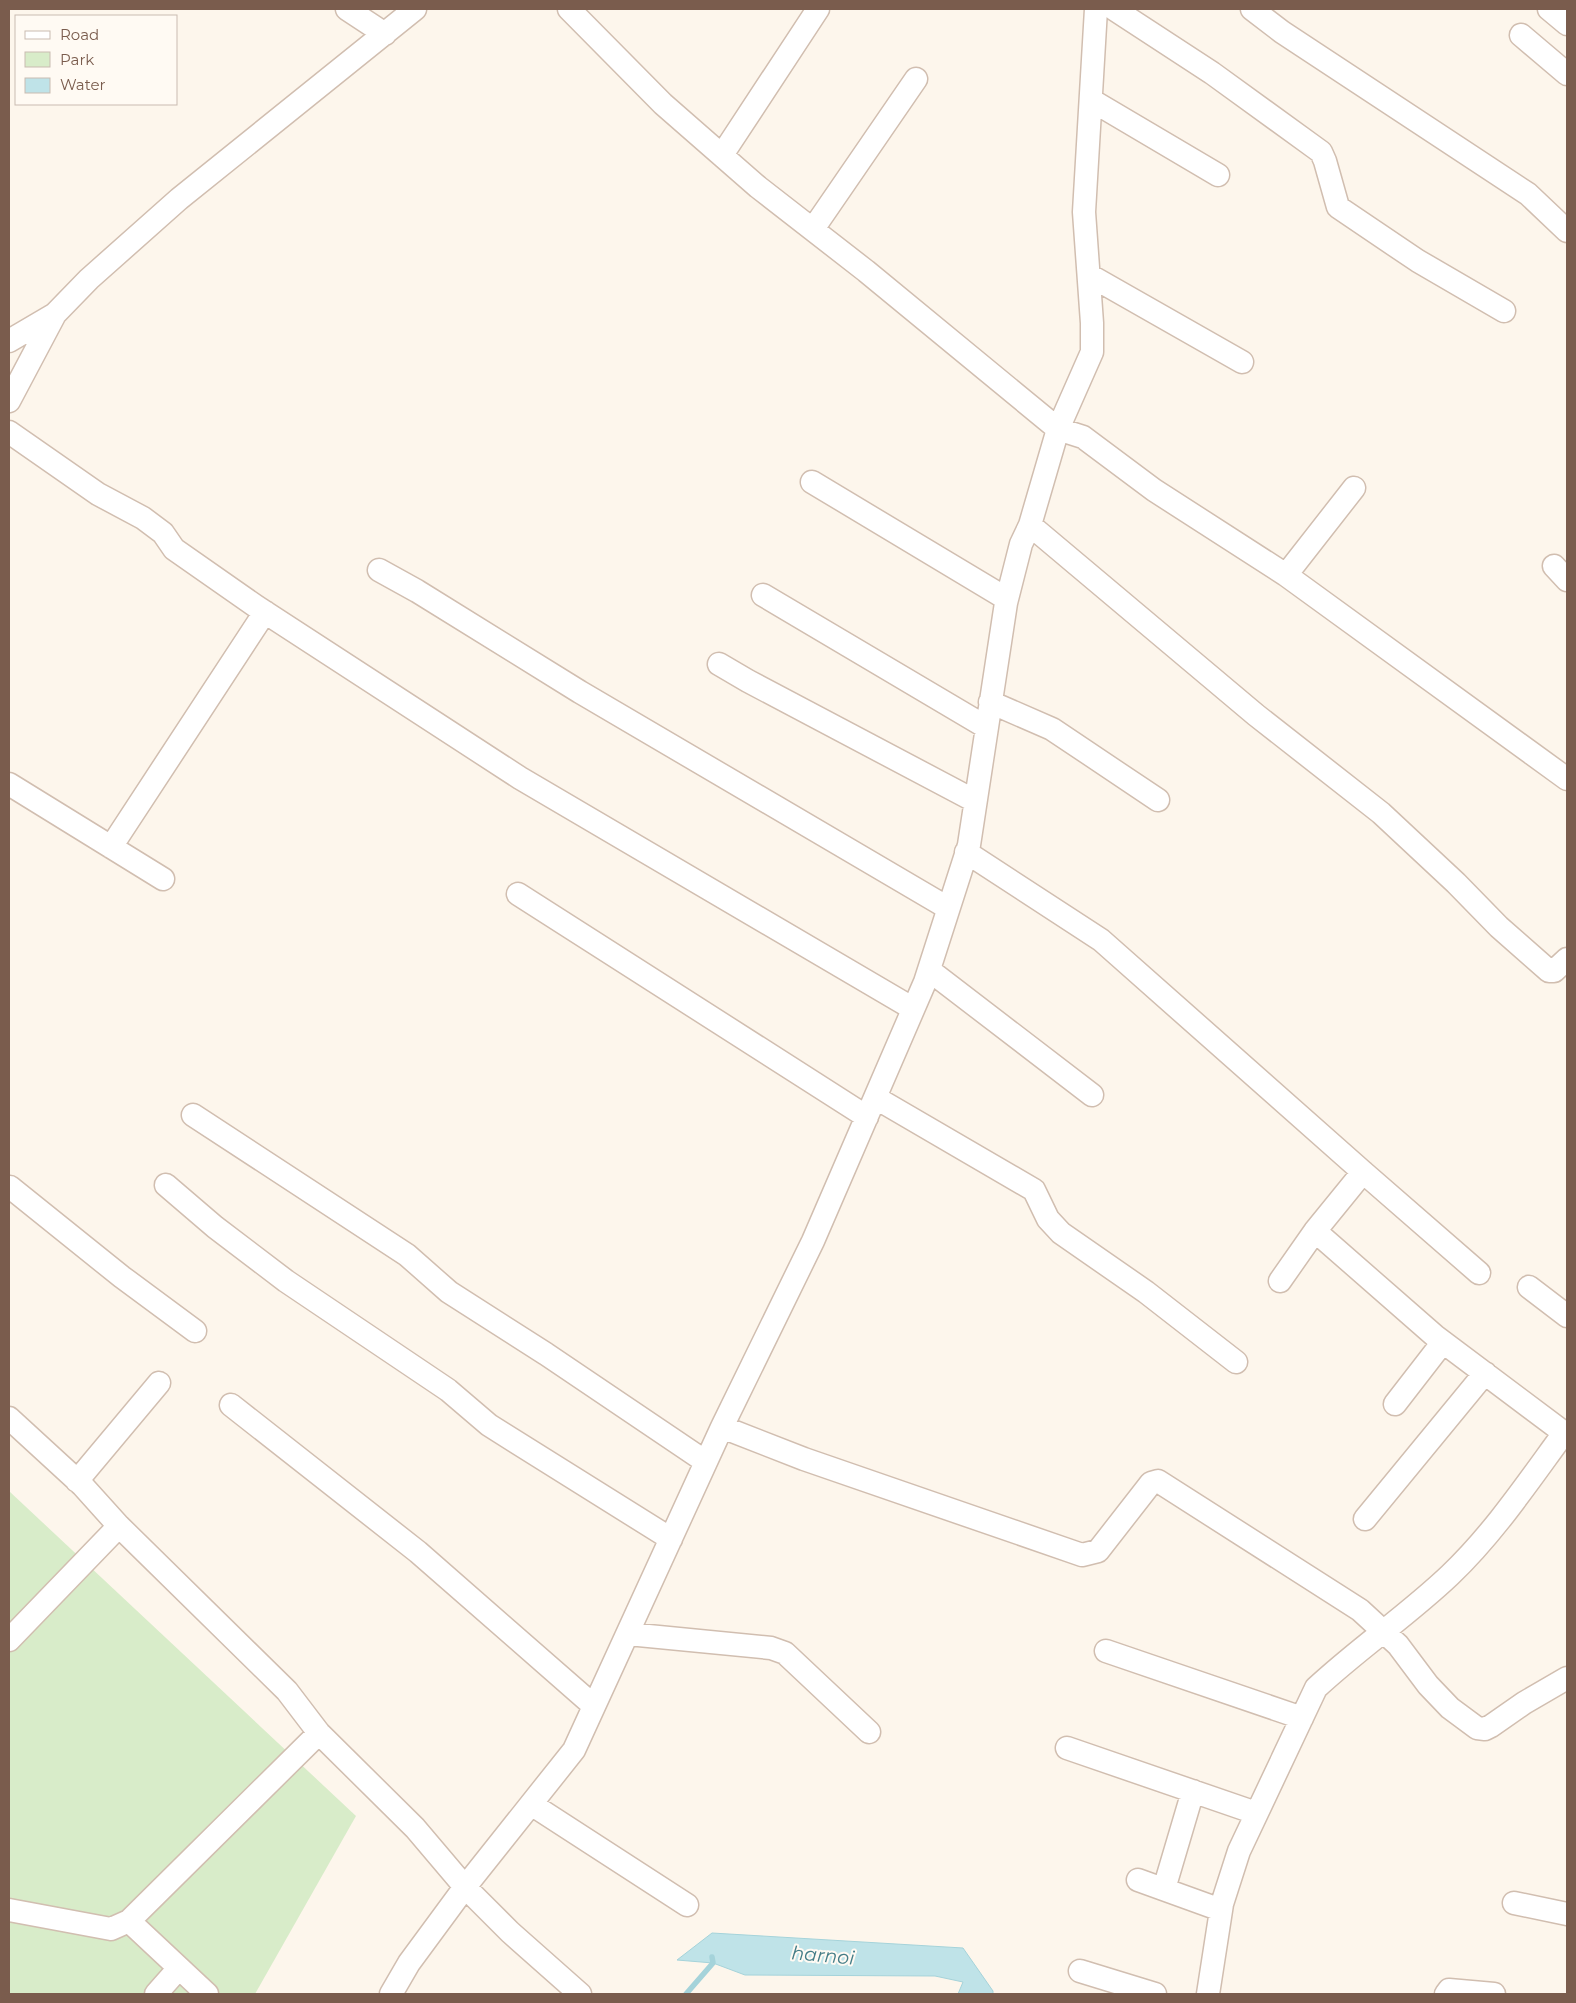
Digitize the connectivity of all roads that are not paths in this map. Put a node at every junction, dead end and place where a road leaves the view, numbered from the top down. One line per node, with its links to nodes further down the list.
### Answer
1 (346, 9): 10 (street)
2 (415, 9): 10 (street)
3 (570, 9): 15 (street)
4 (818, 9): 15 (street)
5 (1096, 9): 14 (street)
6 (1114, 9): 20 (street)
7 (1252, 9): 18 (street)
8 (1550, 9): 9 (street)
9 (1567, 24)
10 (385, 34): 21 (street)
11 (1521, 35): 12 (street)
12 (1567, 74)
13 (916, 79): 17 (street)
14 (1091, 100): 16 (street); 19 (street)
15 (722, 155): 17 (street)
16 (1218, 175)
17 (813, 229): 25 (street)
18 (1567, 231)
19 (1089, 276): 23 (street); 25 (street)
20 (1504, 311)
21 (55, 314): 22 (street); 24 (street)
22 (9, 341)
23 (1242, 362)
24 (9, 401)
25 (1058, 429): 29 (street); 31 (street)
26 (9, 432): 34 (street)
27 (812, 482): 33 (street)
28 (1354, 488): 31 (street)
29 (1030, 525): 33 (street); 47 (street)
30 (379, 570): 46 (street)
31 (1286, 575): 38 (street)
32 (763, 595): 37 (street)
33 (1007, 599): 36 (street)
34 (265, 612): 42 (street); 49 (street)
35 (719, 664): 41 (street)
36 (990, 702): 37 (street); 40 (street)
37 (986, 727): 41 (street)
38 (1567, 779)
39 (9, 784): 42 (street)
40 (1158, 800)
41 (975, 801): 43 (street)
42 (111, 847): 44 (street)
43 (966, 852): 46 (street); 53 (street)
44 (162, 879)
45 (518, 894): 51 (street)
46 (948, 908): 48 (street)
47 (1567, 958)
48 (929, 970): 49 (street); 50 (street)
49 (912, 1008): 51 (street)
50 (1092, 1095)
51 (872, 1107): 63 (street); 69 (street)
52 (193, 1116): 71 (street)
53 (1363, 1172): 56 (street); 57 (street)
54 (166, 1185): 75 (street)
55 (9, 1188): 61 (street)
56 (1315, 1231): 58 (street); 62 (street)
57 (1480, 1272)
58 (1280, 1281)
59 (1529, 1287): 60 (street)
60 (1567, 1316)
61 (195, 1331)
62 (1443, 1342): 64 (street); 66 (street)
63 (1236, 1362)
64 (1485, 1373): 70 (street); 73 (street)
65 (158, 1382): 72 (street)
66 (1395, 1404)
67 (231, 1405): 81 (street)
68 (9, 1418): 72 (street)
69 (722, 1427): 71 (street); 76 (street)
70 (1566, 1434): 76 (street)
71 (706, 1462): 75 (street)
72 (77, 1481): 74 (street)
73 (1365, 1519)
74 (119, 1526): 78 (street); 84 (street)
75 (671, 1539): 77 (street)
76 (1382, 1632): 80 (street); 82 (street)
77 (628, 1634): 81 (street); 83 (street)
78 (9, 1640)
79 (1106, 1651): 82 (street)
80 (1567, 1678)
81 (594, 1706): 87 (street)
82 (1302, 1718): 88 (street)
83 (869, 1732)
84 (318, 1733): 90 (street); 97 (street)
85 (1068, 1748): 86 (street)
86 (1193, 1791): 88 (street); 91 (street)
87 (531, 1804): 90 (street); 93 (street)
88 (1256, 1812): 95 (street)
89 (1138, 1880): 91 (street)
90 (465, 1887): 102 (street); 103 (street)
91 (1164, 1890): 95 (street)
92 (1514, 1903): 96 (street)
93 (686, 1905)
94 (9, 1910): 97 (street)
95 (1221, 1910): 105 (street)
96 (1567, 1914)
97 (129, 1921): 98 (street)
98 (179, 1968): 100 (street); 101 (street)
99 (1080, 1971): 104 (street)
100 (156, 1994)
101 (207, 1994)
102 (391, 1994)
103 (580, 1994)
104 (1155, 1994)
105 (1208, 1994)
106 (1446, 1994): 107 (street)
107 (1494, 1994)

